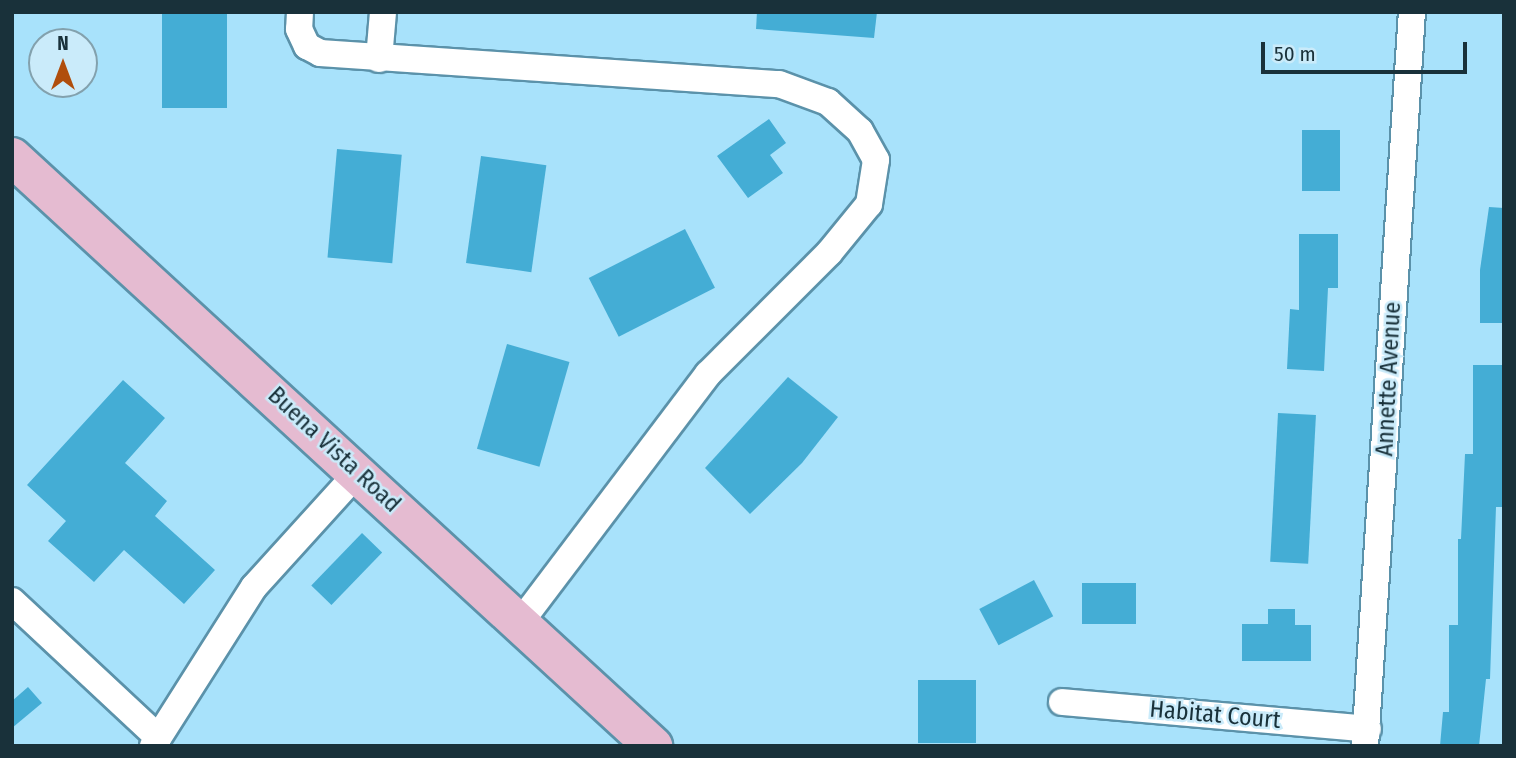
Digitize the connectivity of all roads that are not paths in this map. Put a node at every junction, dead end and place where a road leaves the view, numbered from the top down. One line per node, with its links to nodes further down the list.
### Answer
1 (300, 12): 4 (street)
2 (383, 12): 4 (street)
3 (1412, 12): 10 (street, Annette Avenue)
4 (379, 59): 8 (street)
5 (12, 157): 6 (main road, Buena Vista Road)
6 (359, 471): 8 (main road, Buena Vista Road); 11 (street)
7 (12, 601): 11 (street)
8 (518, 625): 12 (main road, Buena Vista Road)
9 (1062, 702): 10 (street, Habitat Court)
10 (1367, 737)
11 (155, 741)
12 (653, 746)

